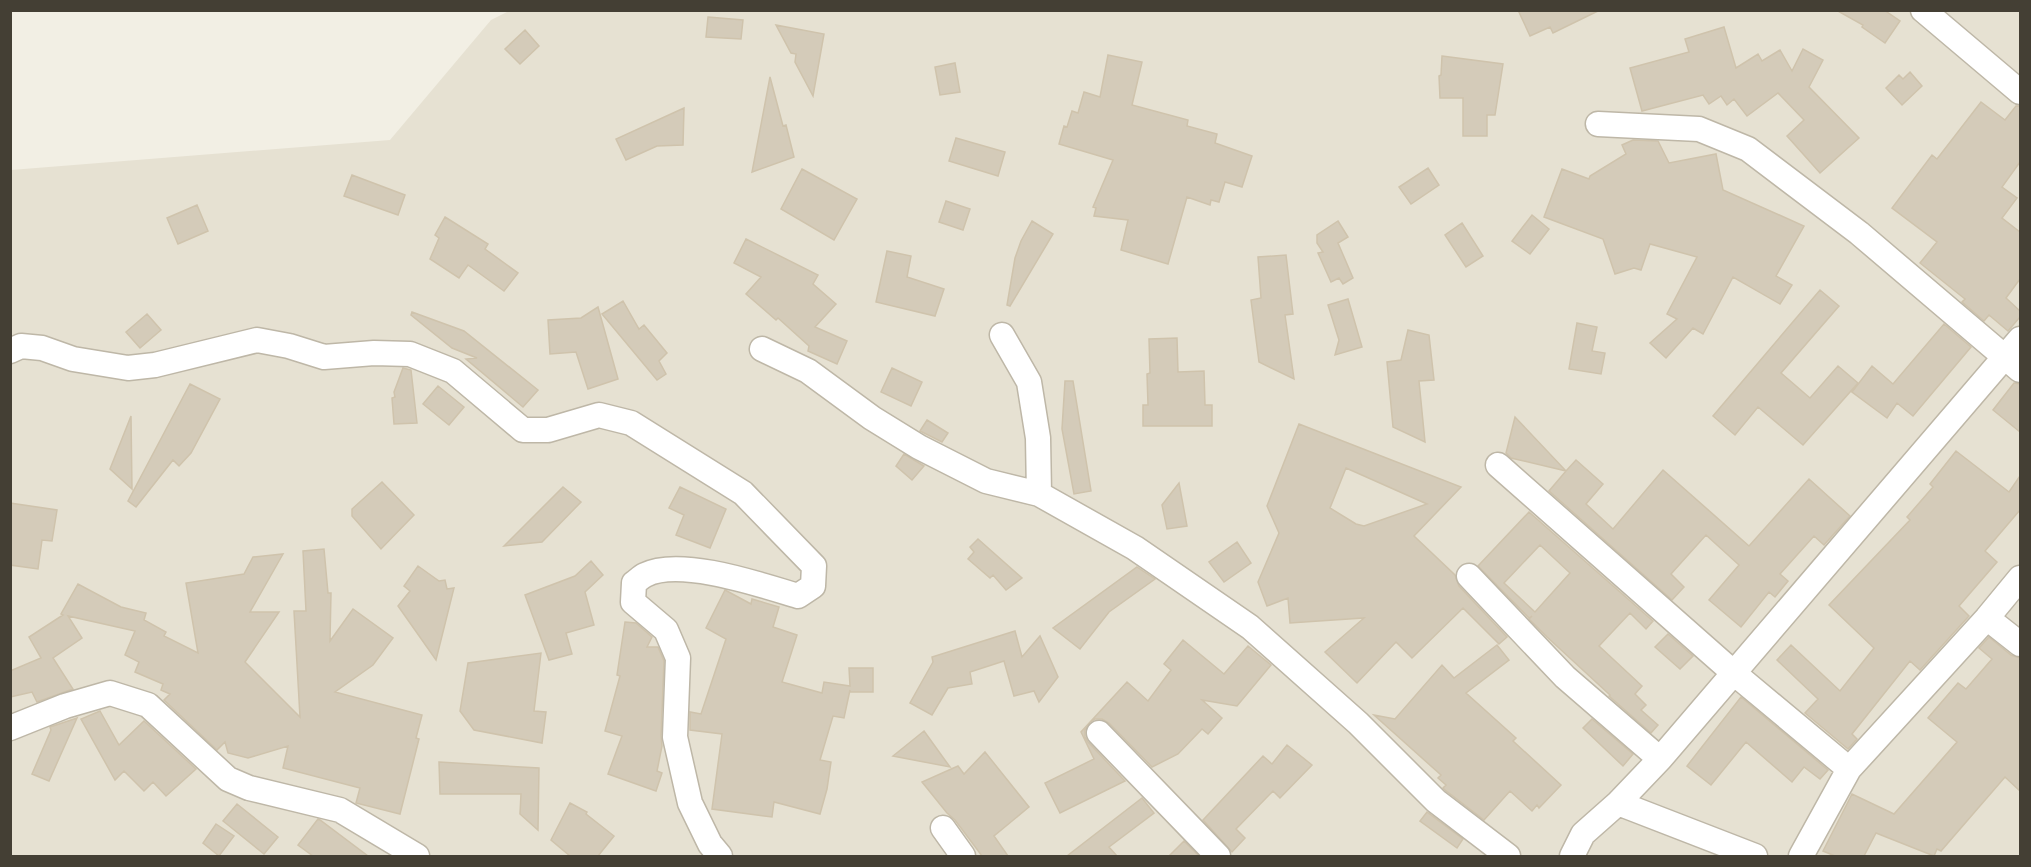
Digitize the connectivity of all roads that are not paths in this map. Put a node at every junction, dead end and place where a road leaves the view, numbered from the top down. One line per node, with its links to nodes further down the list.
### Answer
1 (1923, 10): 2 (street)
2 (2020, 92)
3 (1599, 124): 8 (street)
4 (1002, 335): 10 (street)
5 (2020, 339): 8 (street)
6 (762, 349): 10 (street)
7 (10, 351): 23 (street)
8 (2013, 364): 15 (street)
9 (1498, 465): 15 (street)
10 (1039, 494): 26 (street)
11 (1469, 576): 18 (street)
12 (2020, 578): 13 (street)
13 (1987, 618): 14 (street); 19 (street)
14 (2020, 644)
15 (1735, 674): 18 (street); 19 (street)
16 (10, 728): 22 (street)
17 (1099, 733): 25 (street)
18 (1660, 759): 20 (street)
19 (1849, 769): 29 (street)
20 (1618, 803): 27 (street); 28 (street)
21 (943, 828): 24 (street)
22 (417, 856)
23 (720, 856)
24 (963, 856)
25 (1218, 856)
26 (1508, 856)
27 (1572, 856)
28 (1755, 856)
29 (1801, 856)

